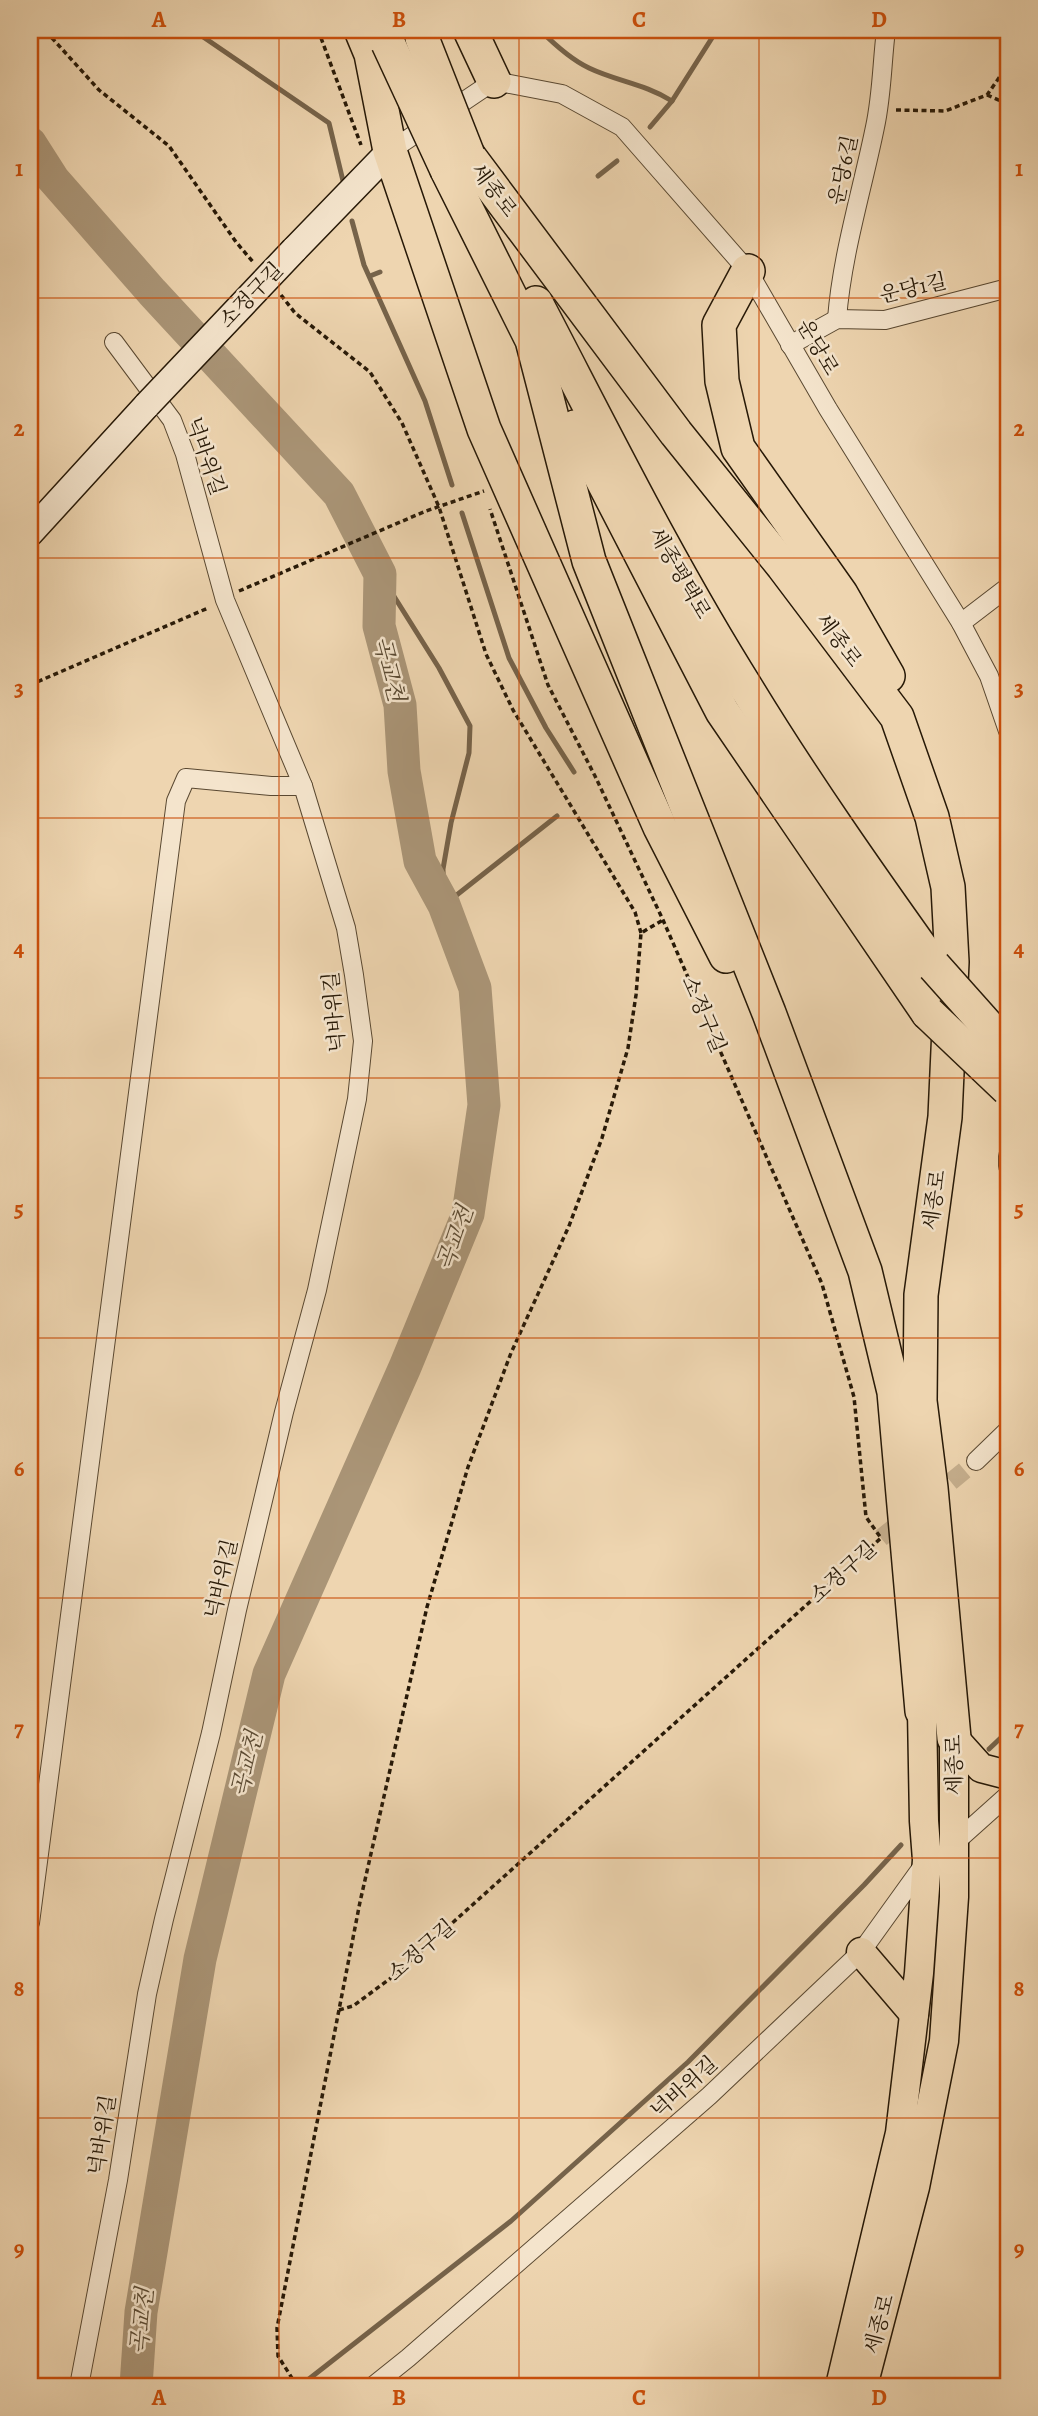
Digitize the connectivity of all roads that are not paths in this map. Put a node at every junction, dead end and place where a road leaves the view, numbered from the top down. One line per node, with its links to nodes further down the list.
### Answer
1 (470, 30): 5 (highway)
2 (886, 30): 10 (street, 운당6길)
3 (377, 34): 6 (highway); 7 (highway, bridge)
4 (421, 34): 7 (highway, bridge)
5 (494, 81): 6 (street, 소정구길); 8 (street, 운당로)
6 (381, 160): 14 (street, 소정구길, bridge); 22 (highway)
7 (458, 163): 11 (highway, 세종로); 19 (highway, 세종로); 20 (highway, 세종평택로, bridge)
8 (748, 271): 13 (street, 운당로); 19 (highway)
9 (1008, 288): 10 (street, 운당1길)
10 (837, 319): 13 (street)
11 (532, 340): 21 (highway, 세종평택로, bridge); 22 (highway, 세종로)
12 (114, 342): 18 (street, 넉바위길)
13 (790, 345): 16 (street, 운당로)
14 (30, 533)
15 (1008, 587): 16 (street)
16 (961, 623): 17 (street, 운당로)
17 (1008, 731)
18 (303, 786): 33 (street); 36 (street, 넉바위길)
19 (932, 817): 28 (highway, 세종로)
20 (1008, 1049)
21 (1008, 1089)
22 (814, 1130): 27 (highway, 세종로)
23 (1008, 1157): 24 (street)
24 (1008, 1166)
25 (1008, 1430): 26 (street)
26 (976, 1461)
27 (922, 1711): 32 (main road, 세종로)
28 (954, 1738): 29 (main road); 31 (main road, 세종로)
29 (1008, 1775)
30 (1008, 1795): 31 (street)
31 (955, 1844): 32 (street); 39 (main road, 세종로)
32 (927, 1860): 34 (street, 넉바위길); 35 (main road, 세종로)
33 (30, 1923)
34 (861, 1952): 35 (main road); 37 (street, 넉바위길)
35 (914, 2014): 38 (main road, 세종로)
36 (79, 2386)
37 (373, 2386)
38 (840, 2386)
39 (863, 2386)

